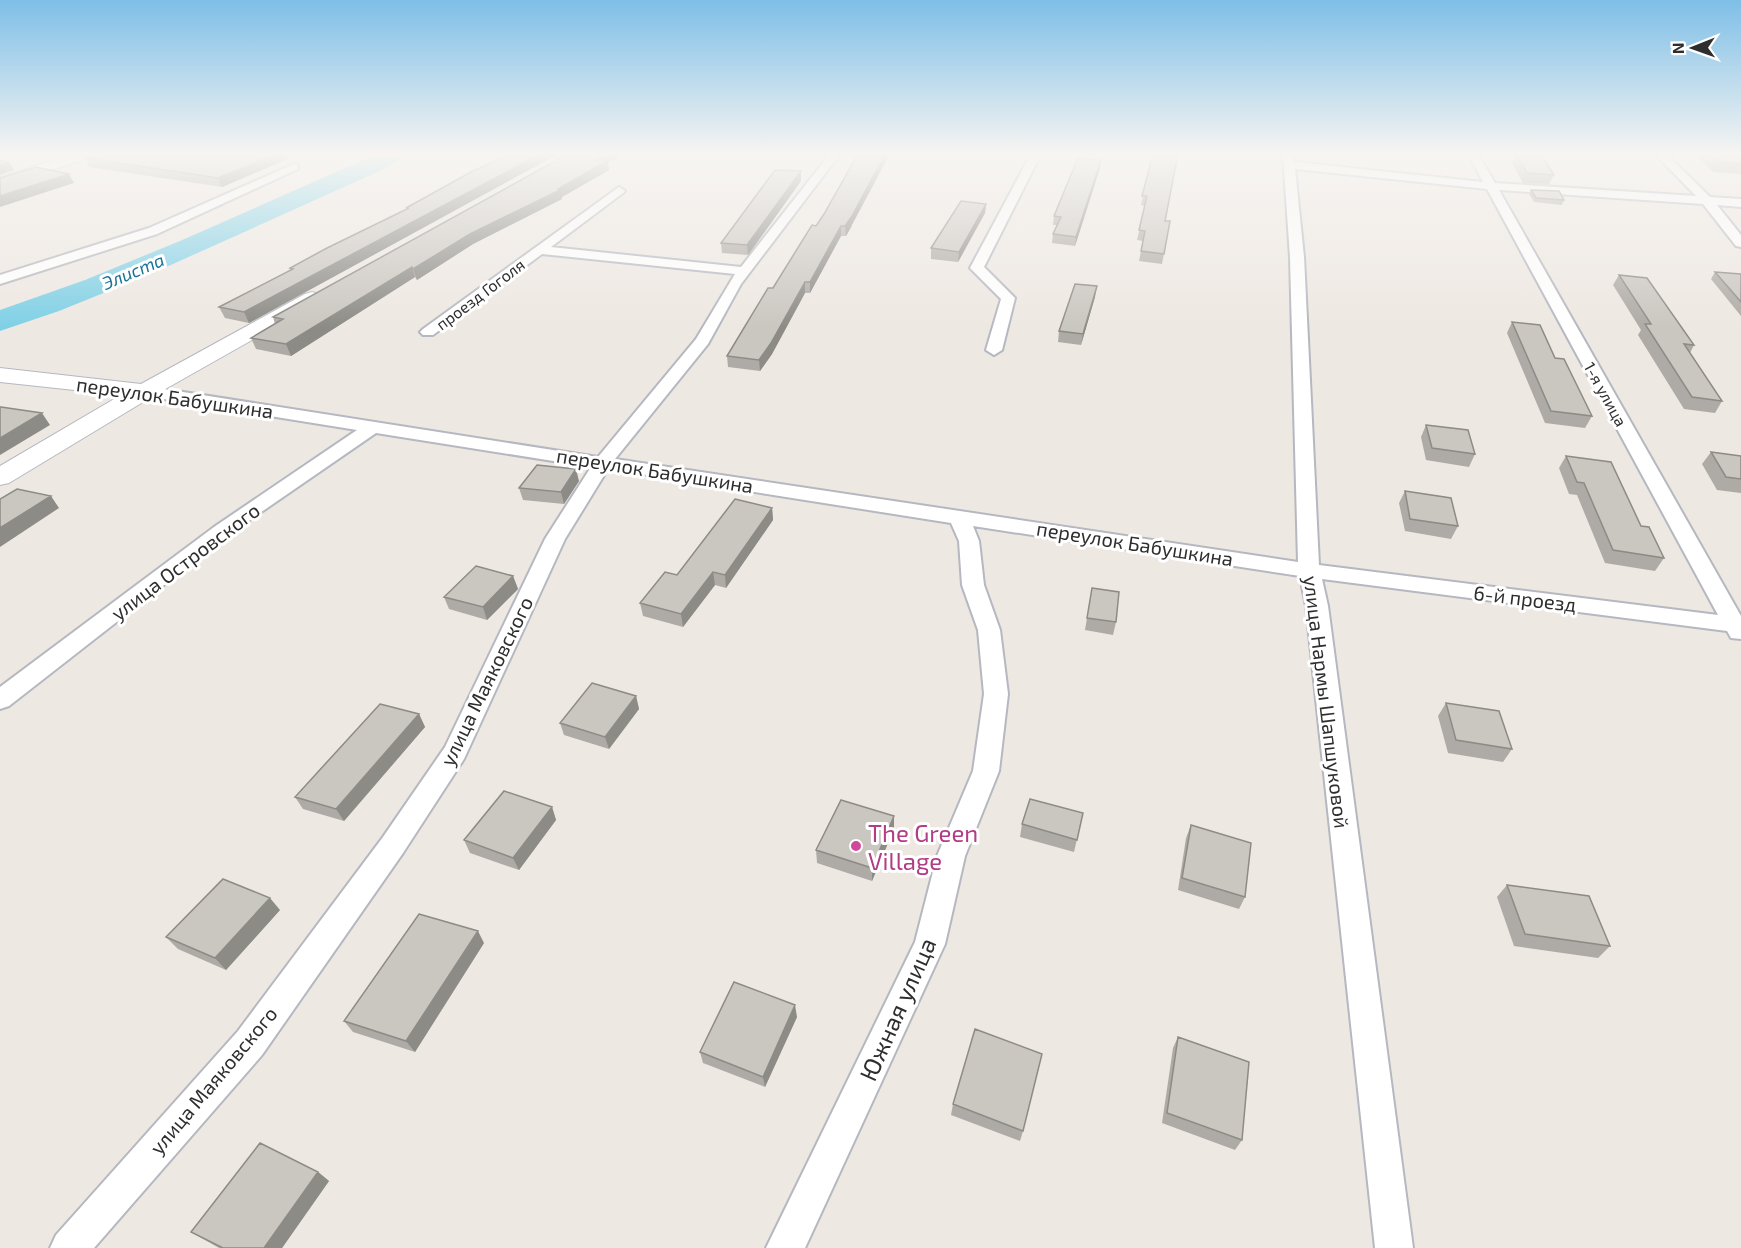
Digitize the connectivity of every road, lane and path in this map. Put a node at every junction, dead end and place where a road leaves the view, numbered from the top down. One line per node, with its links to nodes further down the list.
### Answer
1 (194, 212): 11 (street)
2 (591, 212): 9 (street, проезд Гоголя)
3 (789, 212): 10 (street, улица Маяковского)
4 (1006, 212): 14 (street)
5 (1293, 212): 21 (street, улица Нармы Шапшуковой)
6 (1505, 212): 22 (street, 1-я улица)
7 (1716, 212): 8 (street)
8 (1741, 243)
9 (540, 250): 10 (street); 13 (street, проезд Гоголя)
10 (744, 271): 18 (street, улица Маяковского)
11 (0, 280)
12 (333, 287): 16 (street)
13 (428, 332)
14 (994, 350)
15 (0, 375): 16 (street, переулок Бабушкина)
16 (145, 391): 17 (street, переулок Бабушкина); 19 (street)
17 (373, 427): 18 (street, переулок Бабушкина); 23 (street, улица Островского)
18 (603, 462): 20 (street, переулок Бабушкина); 24 (street, улица Маяковского)
19 (0, 477)
20 (958, 516): 21 (street, переулок Бабушкина); 25 (street, Южная улица)
21 (1310, 569): 22 (street, 6-й проезд); 26 (street, улица Нармы Шапшуковой)
22 (1739, 628)
23 (0, 700)
24 (69, 1248)
25 (785, 1248)
26 (1394, 1248)

